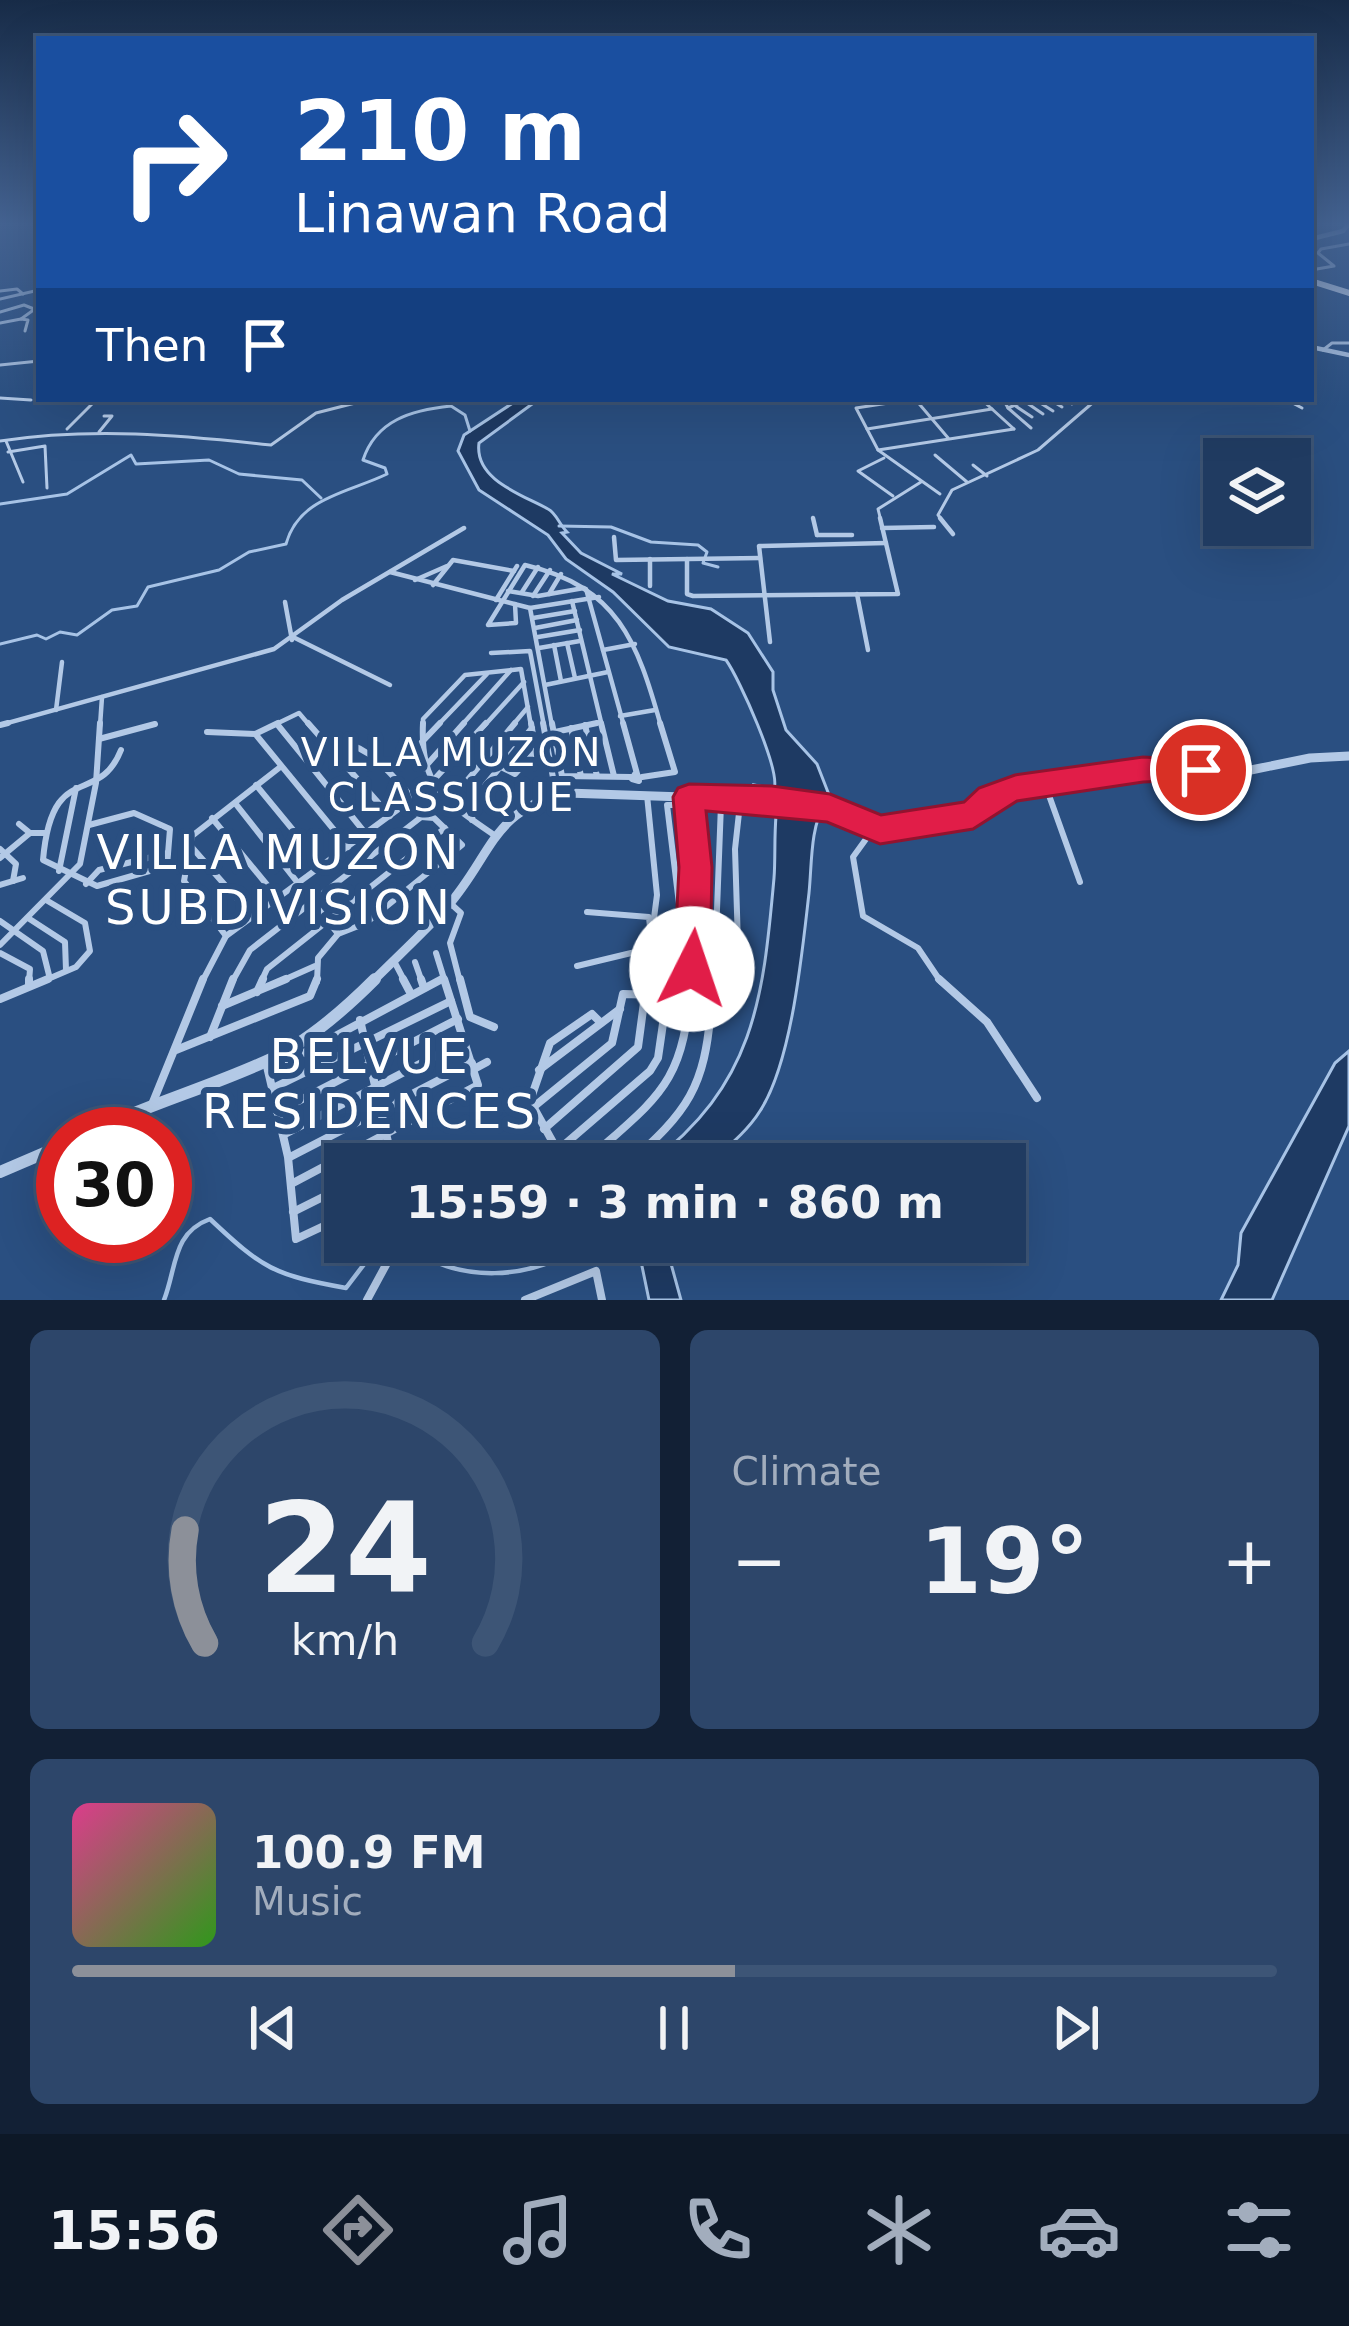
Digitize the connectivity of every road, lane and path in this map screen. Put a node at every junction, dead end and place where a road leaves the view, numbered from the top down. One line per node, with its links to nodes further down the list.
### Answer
1 (1, 289): 3 (street)
2 (36, 291): 3 (street)
3 (23, 294): 4 (street)
4 (0, 299)
5 (36, 307): 6 (street); 7 (street)
6 (0, 312)
7 (21, 320): 8 (street); 9 (street)
8 (0, 323)
9 (25, 331)
10 (1349, 343): 11 (street)
11 (1315, 349): 12 (street)
12 (1349, 355)
13 (36, 361): 14 (street)
14 (0, 365)
15 (0, 398): 16 (street)
16 (31, 400)
17 (94, 402): 42 (street)
18 (358, 402): 43 (street)
19 (895, 402): 41 (street)
20 (918, 402): 39 (street)
21 (984, 402): 34 (street)
22 (1005, 402): 31 (street)
23 (1023, 402): 31 (street)
24 (1031, 402): 36 (street)
25 (1033, 402): 35 (street)
26 (1054, 402): 32 (street)
27 (1069, 402): 30 (street)
28 (1094, 402): 51 (street)
29 (1291, 402): 33 (street)
30 (1072, 404)
31 (1011, 406): 38 (street); 40 (street)
32 (1062, 407)
33 (1302, 408)
34 (992, 409): 39 (street); 44 (street)
35 (1053, 411)
36 (1043, 414)
37 (104, 416): 43 (street)
38 (1032, 417)
39 (931, 418): 41 (street); 44 (street)
40 (1031, 428)
41 (867, 429): 46 (street)
42 (65, 432): 43 (street); 45 (street)
43 (99, 432)
44 (949, 439): 46 (street)
45 (3, 441): 47 (street)
46 (878, 450): 49 (street)
47 (8, 452): 52 (street); 55 (street)
48 (934, 454): 54 (street)
49 (884, 458): 53 (street); 57 (street)
50 (973, 466): 51 (street)
51 (986, 476): 54 (street)
52 (23, 482)
53 (921, 482): 56 (street); 57 (street)
54 (968, 483): 62 (street)
55 (47, 488)
56 (940, 494)
57 (895, 497): 61 (street)
58 (813, 517): 63 (street)
59 (934, 527): 61 (street)
60 (464, 528): 74 (street)
61 (882, 528): 66 (street)
62 (953, 534)
63 (817, 535): 64 (street); 67 (street)
64 (852, 535)
65 (614, 537): 69 (street)
66 (886, 543): 67 (street); 85 (street)
67 (819, 544): 68 (street)
68 (760, 558): 70 (street); 86 (street)
69 (650, 559): 70 (street); 79 (street)
70 (687, 559): 86 (street)
71 (448, 566): 76 (street); 78 (street); 90 (street)
72 (538, 567): 73 (street); 81 (street); 83 (street)
73 (550, 570): 75 (street); 87 (street)
74 (390, 572): 76 (street); 101 (street)
75 (561, 574): 77 (street); 84 (street)
76 (415, 580): 78 (street)
77 (571, 580): 80 (street); 82 (street)
78 (433, 585): 90 (street)
79 (650, 586)
80 (585, 588): 82 (street); 88 (street); 89 (street)
81 (508, 591): 83 (street); 90 (street)
82 (564, 592): 84 (street)
83 (521, 593): 87 (street)
84 (549, 594): 87 (street)
85 (856, 594): 86 (street); 109 (street)
86 (764, 595): 103 (street)
87 (533, 596)
88 (599, 597): 89 (street); 105 (street)
89 (588, 598): 91 (street); 108 (street)
90 (499, 600): 93 (street); 93 (street)
91 (572, 601): 94 (street); 95 (street)
92 (285, 602): 101 (street)
93 (515, 604): 94 (street)
94 (530, 608): 96 (street)
95 (575, 611): 96 (street); 97 (street)
96 (532, 619): 98 (street)
97 (577, 620): 98 (street); 99 (street)
98 (534, 628): 100 (street)
99 (580, 630): 100 (street); 102 (street)
100 (536, 638): 107 (street)
101 (293, 639): 119 (street); 121 (street)
102 (582, 640): 104 (street); 115 (street)
103 (770, 642)
104 (567, 643): 106 (street); 116 (street)
105 (635, 644): 108 (street); 124 (street)
106 (554, 646): 107 (street); 118 (street)
107 (538, 648): 120 (street)
108 (603, 650): 113 (street)
109 (868, 650)
110 (491, 653): 153 (street)
111 (62, 662): 123 (street)
112 (511, 670): 114 (street); 117 (street); 142 (street)
113 (608, 672): 115 (street); 125 (street)
114 (488, 673): 138 (street); 138 (street)
115 (590, 676): 116 (street); 126 (street)
116 (575, 679): 118 (street)
117 (524, 682): 122 (street); 150 (street)
118 (561, 682): 120 (street)
119 (390, 685)
120 (545, 685): 134 (street)
121 (102, 696): 123 (street); 136 (street)
122 (528, 707): 131 (street); 154 (street)
123 (56, 710): 129 (street)
124 (655, 710): 125 (street); 148 (street)
125 (620, 716): 148 (street)
126 (602, 722): 130 (street); 146 (street)
127 (155, 724): 136 (street)
128 (277, 724): 135 (street); 137 (street); 169 (street)
129 (0, 725)
130 (585, 725): 132 (street); 145 (street)
131 (532, 728): 141 (street); 141 (street)
132 (572, 728): 134 (street); 144 (street)
133 (207, 732): 135 (street)
134 (554, 732): 144 (street)
135 (256, 734): 143 (street)
136 (99, 740): 147 (street)
137 (322, 742): 157 (street); 159 (street)
138 (421, 743): 142 (street)
139 (121, 750): 147 (street)
140 (1349, 756): 151 (street)
141 (501, 767): 162 (street)
142 (424, 768): 150 (street)
143 (279, 769): 149 (street); 172 (street)
144 (580, 776): 145 (street)
145 (597, 776): 146 (street)
146 (614, 776): 148 (street)
147 (96, 783): 152 (street); 164 (street)
148 (638, 783): 153 (street); 155 (street); 194 (street)
149 (256, 785): 156 (street); 176 (street)
150 (429, 785): 154 (street)
151 (1046, 785): 166 (street); 182 (street)
152 (76, 788): 168 (street); 177 (street)
153 (556, 794): 170 (street)
154 (450, 801): 162 (street)
155 (688, 801): 166 (street); 174 (street); 189 (street)
156 (234, 802): 161 (street); 181 (street)
157 (408, 802): 159 (street); 160 (street)
158 (721, 804): 174 (street); 200 (street); 200 (street)
159 (390, 816): 169 (street)
160 (422, 817): 165 (street); 187 (street)
161 (212, 818): 171 (street); 186 (street)
162 (472, 820): 170 (street)
163 (19, 824): 167 (street)
164 (89, 825): 173 (street); 178 (street)
165 (446, 827): 193 (street); 198 (street)
166 (874, 828): 236 (street)
167 (30, 833): 168 (street); 175 (street)
168 (45, 833): 177 (street)
169 (366, 834): 172 (street)
170 (494, 835): 188 (street)
171 (189, 844): 191 (street); 199 (street)
172 (348, 847): 176 (street)
173 (169, 853): 183 (street); 183 (street)
174 (695, 853): 189 (street)
175 (2, 854): 180 (street)
176 (323, 866): 181 (street)
177 (59, 871): 178 (street)
178 (71, 875): 183 (street); 185 (street)
179 (23, 878): 180 (street)
180 (13, 881): 184 (street)
181 (300, 882): 186 (street); 187 (street)
182 (1080, 882)
183 (86, 884)
184 (0, 885)
185 (46, 899): 192 (street); 207 (street)
186 (278, 899): 191 (street)
187 (315, 900): 193 (street); 219 (street)
188 (450, 903): 203 (street); 224 (street)
189 (696, 906): 197 (street)
190 (587, 912): 194 (street)
191 (253, 917): 199 (street)
192 (28, 918): 196 (street); 207 (street)
193 (331, 919): 198 (street); 212 (street)
194 (653, 920): 206 (street)
195 (0, 921): 196 (street)
196 (14, 931): 201 (street); 208 (street)
197 (694, 931): 200 (street); 216 (street)
198 (338, 934): 205 (street)
199 (226, 936): 228 (street)
200 (716, 938)
201 (0, 949): 210 (street)
202 (436, 953): 209 (street)
203 (391, 959): 213 (street); 231 (street)
204 (415, 962): 211 (street)
205 (315, 966): 212 (street); 225 (street)
206 (577, 966)
207 (66, 970): 208 (street)
208 (49, 976): 210 (street)
209 (443, 978): 211 (street); 218 (street)
210 (29, 985): 217 (street)
211 (424, 988): 213 (street)
212 (257, 992): 219 (street)
213 (411, 994): 222 (street)
214 (645, 995): 215 (street); 220 (street); 242 (street)
215 (668, 996): 216 (street); 247 (street)
216 (690, 996): 248 (street); 249 (street)
217 (0, 999)
218 (451, 1001): 221 (street); 227 (street)
219 (222, 1006): 225 (street)
220 (620, 1009): 223 (street); 240 (street)
221 (458, 1019): 226 (street); 230 (street)
222 (360, 1020): 227 (street); 231 (street)
223 (601, 1023): 233 (street); 233 (street)
224 (494, 1027)
225 (210, 1037): 228 (street)
226 (464, 1041): 232 (street); 234 (street)
227 (366, 1042): 230 (street); 235 (street)
228 (176, 1050): 237 (street)
229 (488, 1062): 232 (street)
230 (372, 1064): 234 (street); 241 (street)
231 (268, 1066): 235 (street); 237 (street)
232 (472, 1066): 239 (street); 243 (street)
233 (539, 1070): 240 (street)
234 (377, 1085): 239 (street); 244 (street)
235 (273, 1088): 241 (street)
236 (1037, 1098)
237 (153, 1102): 238 (street)
238 (143, 1107)
239 (383, 1109): 243 (street); 251 (street)
240 (531, 1109): 242 (street)
241 (277, 1112): 244 (street)
242 (544, 1130): 246 (street)
243 (388, 1133): 245 (street); 253 (street)
244 (283, 1135): 251 (street)
245 (389, 1143)
246 (552, 1143)
247 (565, 1143)
248 (606, 1143)
249 (652, 1143)
250 (36, 1156): 252 (street)
251 (289, 1157): 253 (street)
252 (0, 1172)
253 (293, 1183): 255 (street)
254 (324, 1196): 255 (street)
255 (293, 1212): 256 (street)
256 (324, 1226)
257 (387, 1263): 258 (street)
258 (368, 1300)
259 (525, 1300): 260 (street)
260 (602, 1300)

